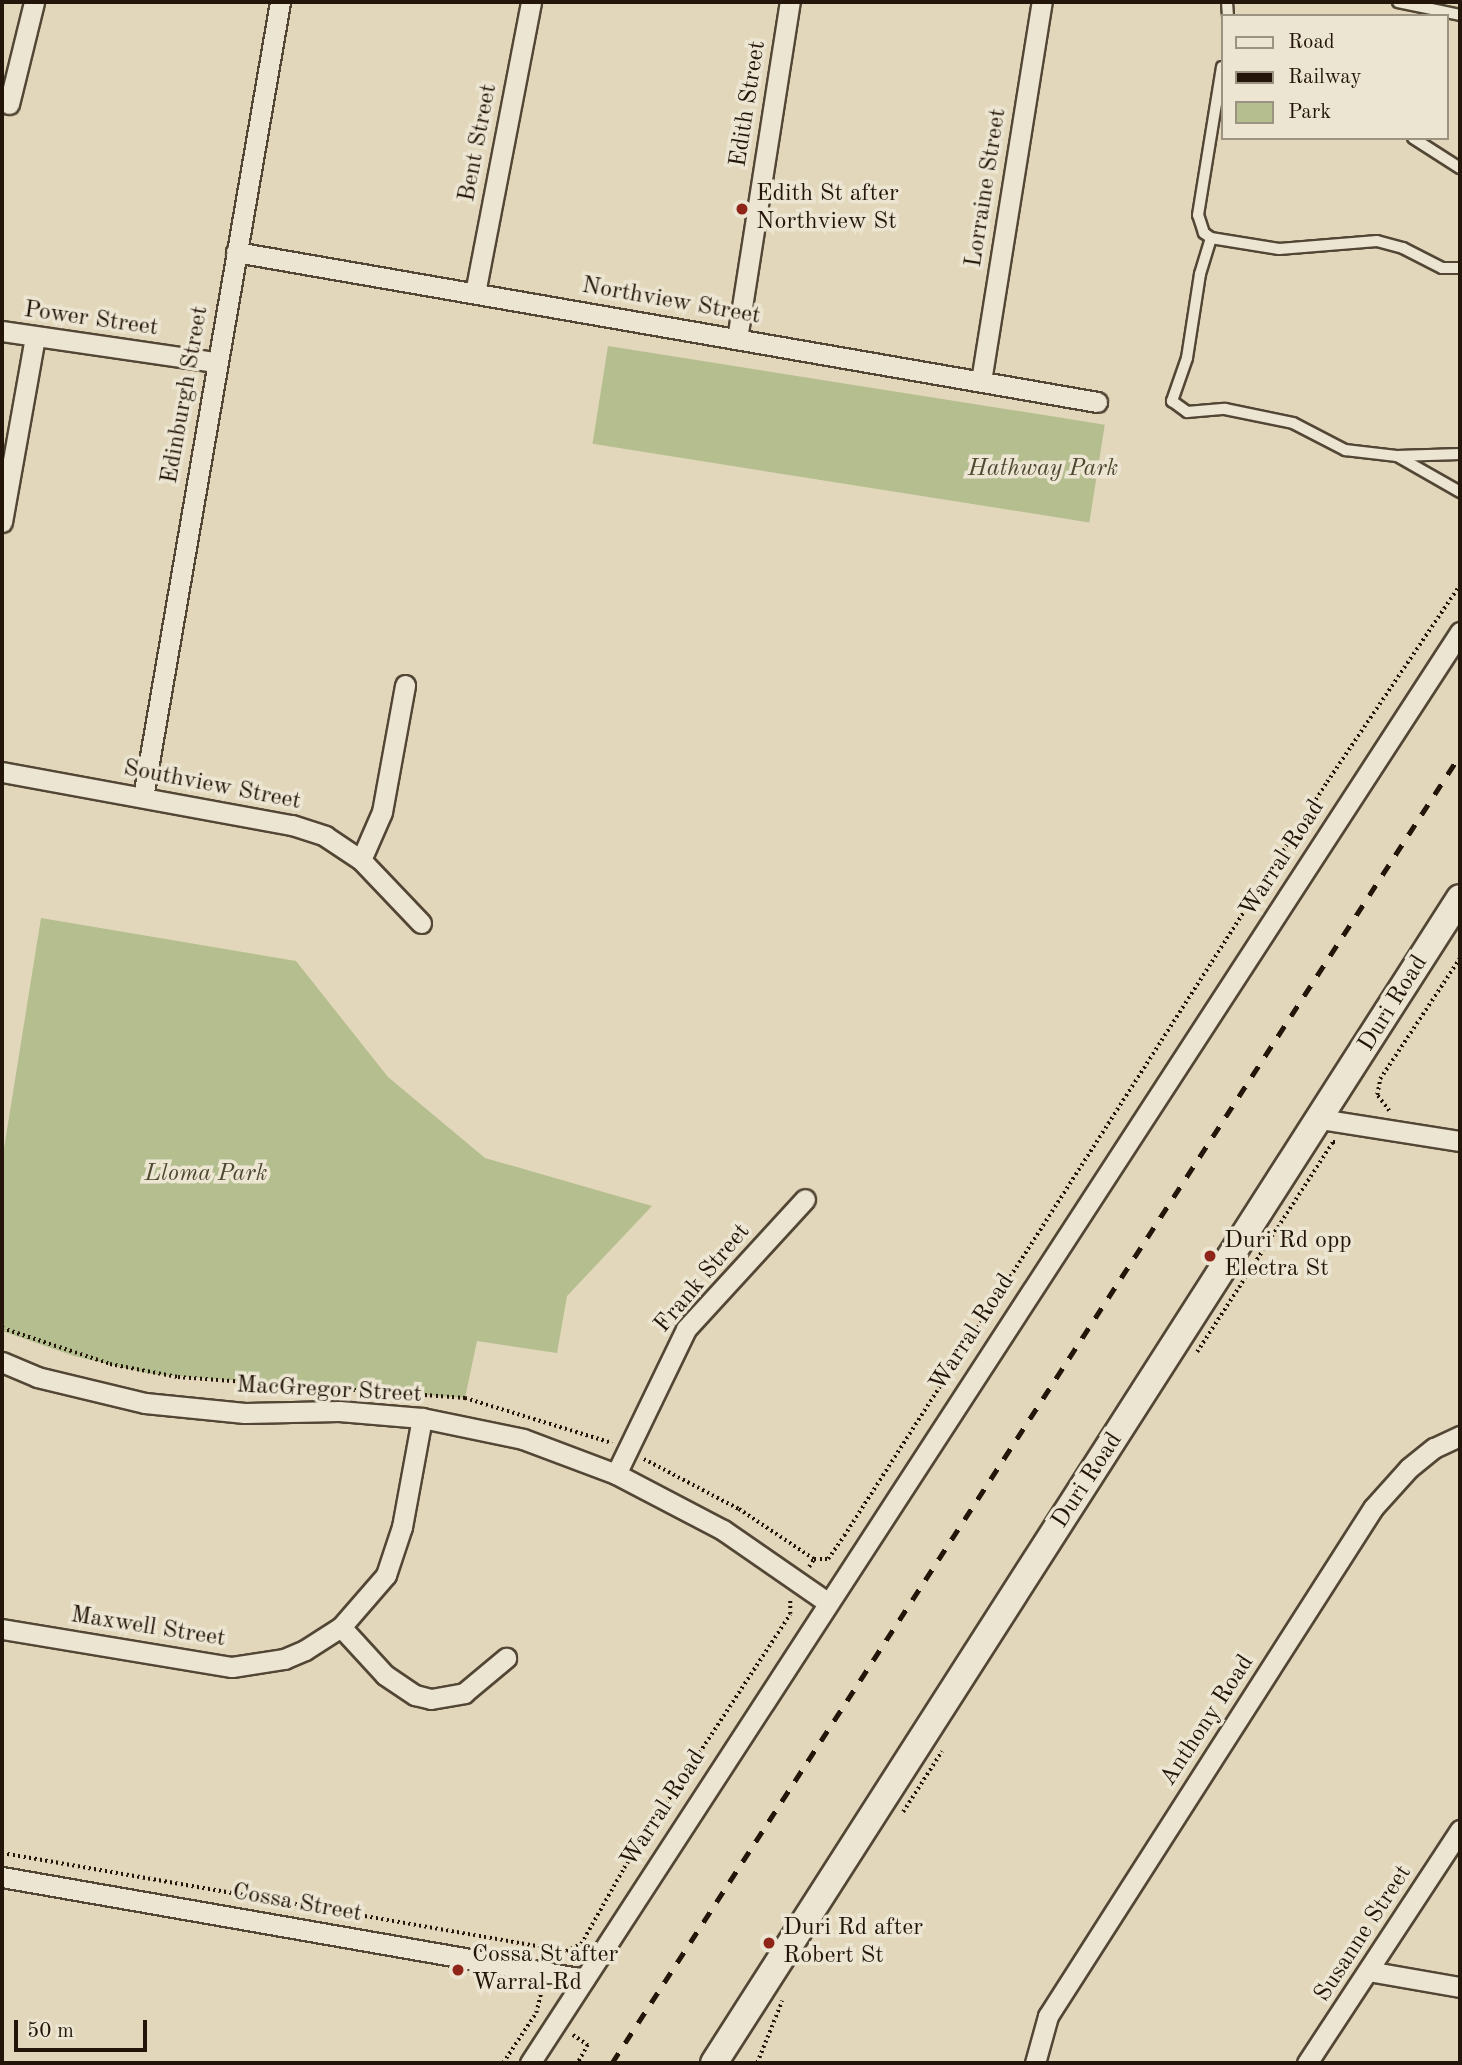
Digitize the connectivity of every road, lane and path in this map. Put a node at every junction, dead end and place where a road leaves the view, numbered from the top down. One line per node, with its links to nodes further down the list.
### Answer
1 (34, 2): 9 (street)
2 (280, 2): 13 (street, Edinburgh Street)
3 (531, 2): 15 (street, Bent Street)
4 (790, 2): 18 (street, Edith Street)
5 (1042, 2): 20 (street, Lorraine Street)
6 (1398, 2): 7 (lane)
7 (1460, 15)
8 (1220, 79): 12 (lane)
9 (9, 104)
10 (1416, 140): 11 (lane)
11 (1460, 168)
12 (1211, 238): 14 (lane); 23 (lane)
13 (236, 252): 15 (street, Northview Street); 19 (street, Edinburgh Street)
14 (1460, 268)
15 (475, 293): 18 (street, Northview Street)
16 (2, 331): 17 (street, Power Street)
17 (35, 337): 19 (street, Power Street); 25 (street)
18 (737, 339): 20 (street, Northview Street)
19 (215, 362): 30 (street, Edinburgh Street)
20 (981, 381): 21 (street, Northview Street)
21 (1097, 402)
22 (1460, 454): 23 (lane)
23 (1397, 456): 24 (lane)
24 (1460, 492)
25 (2, 522)
26 (1460, 585): 45 (path)
27 (1460, 632): 47 (street, Warral Road)
28 (405, 685): 31 (street)
29 (2, 772): 30 (street, Southview Street)
30 (143, 797): 31 (street, Southview Street)
31 (361, 860): 33 (street, Southview Street)
32 (1460, 898): 35 (main road, Duri Road)
33 (421, 923)
34 (1460, 958): 36 (path)
35 (1321, 1119): 36 (street); 65 (main road, Duri Road)
36 (1386, 1130): 38 (street)
37 (1342, 1141): 41 (path)
38 (1460, 1141)
39 (805, 1199): 44 (street, Frank Street)
40 (2, 1362): 42 (street, MacGregor Street)
41 (1191, 1362)
42 (422, 1418): 44 (street, MacGregor Street); 48 (street, Maxwell Street)
43 (1460, 1436): 67 (street, Anthony Road)
44 (616, 1474): 47 (street, MacGregor Street)
45 (809, 1567)
46 (790, 1599): 54 (path)
47 (827, 1602): 57 (street, Warral Road)
48 (341, 1628): 49 (street, Maxwell Street); 50 (street)
49 (2, 1629)
50 (506, 1658)
51 (946, 1745): 52 (path)
52 (902, 1814)
53 (1460, 1830): 56 (street, Susanne Street)
54 (2, 1853)
55 (2, 1877): 57 (street, Cossa Street)
56 (1368, 1971): 59 (street); 68 (street, Susanne Street)
57 (584, 1979): 63 (street, Warral Road)
58 (543, 1985): 62 (path)
59 (1460, 1987)
60 (786, 1992): 66 (path)
61 (573, 2035): 64 (path)
62 (503, 2063)
63 (530, 2063)
64 (578, 2063)
65 (714, 2063)
66 (757, 2063)
67 (1035, 2063)
68 (1307, 2063)

